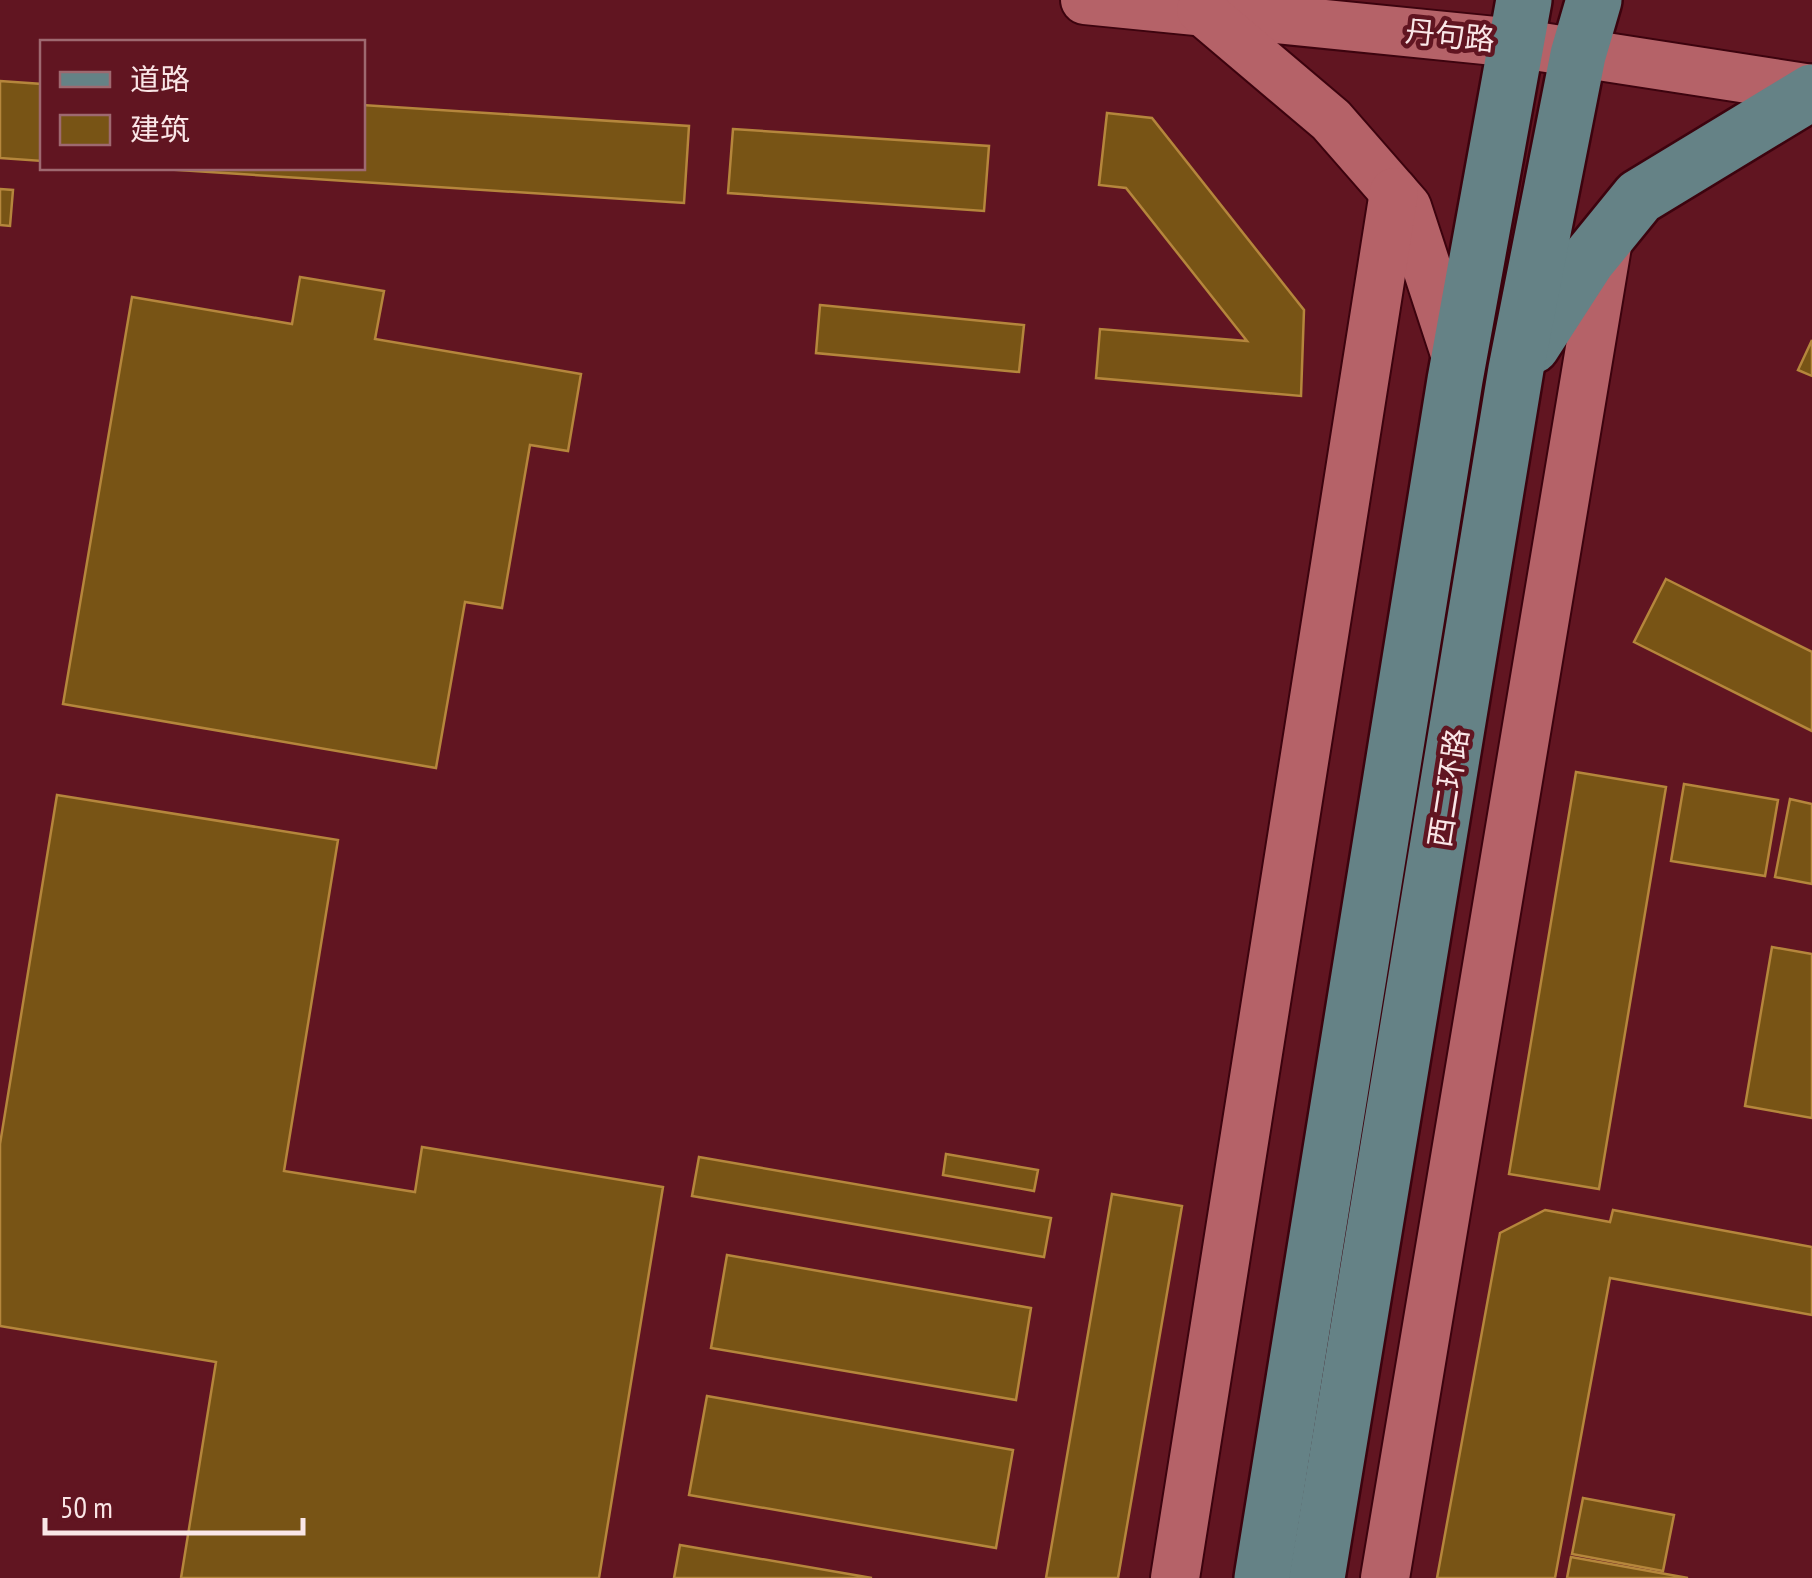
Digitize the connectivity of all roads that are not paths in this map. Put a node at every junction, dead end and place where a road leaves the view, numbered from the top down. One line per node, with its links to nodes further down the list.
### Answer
1 (1085, 0): 3 (street, 丹句路)
2 (1594, 0): 5 (main road, 西二环路)
3 (1202, 10): 4 (street, 丹句路); 7 (street)
4 (1520, 21): 5 (street, 丹句路); 9 (main road, 西二环路)
5 (1578, 54): 6 (street, 丹句路); 10 (main road, 西二环路)
6 (1812, 91): 8 (main road)
7 (1394, 192): 9 (street); 11 (street)
8 (1610, 234): 10 (main road); 14 (street)
9 (1458, 363): 12 (main road, 西二环路)
10 (1516, 370): 13 (main road, 西二环路)
11 (1175, 1578)
12 (1262, 1578)
13 (1317, 1578)
14 (1385, 1578)

